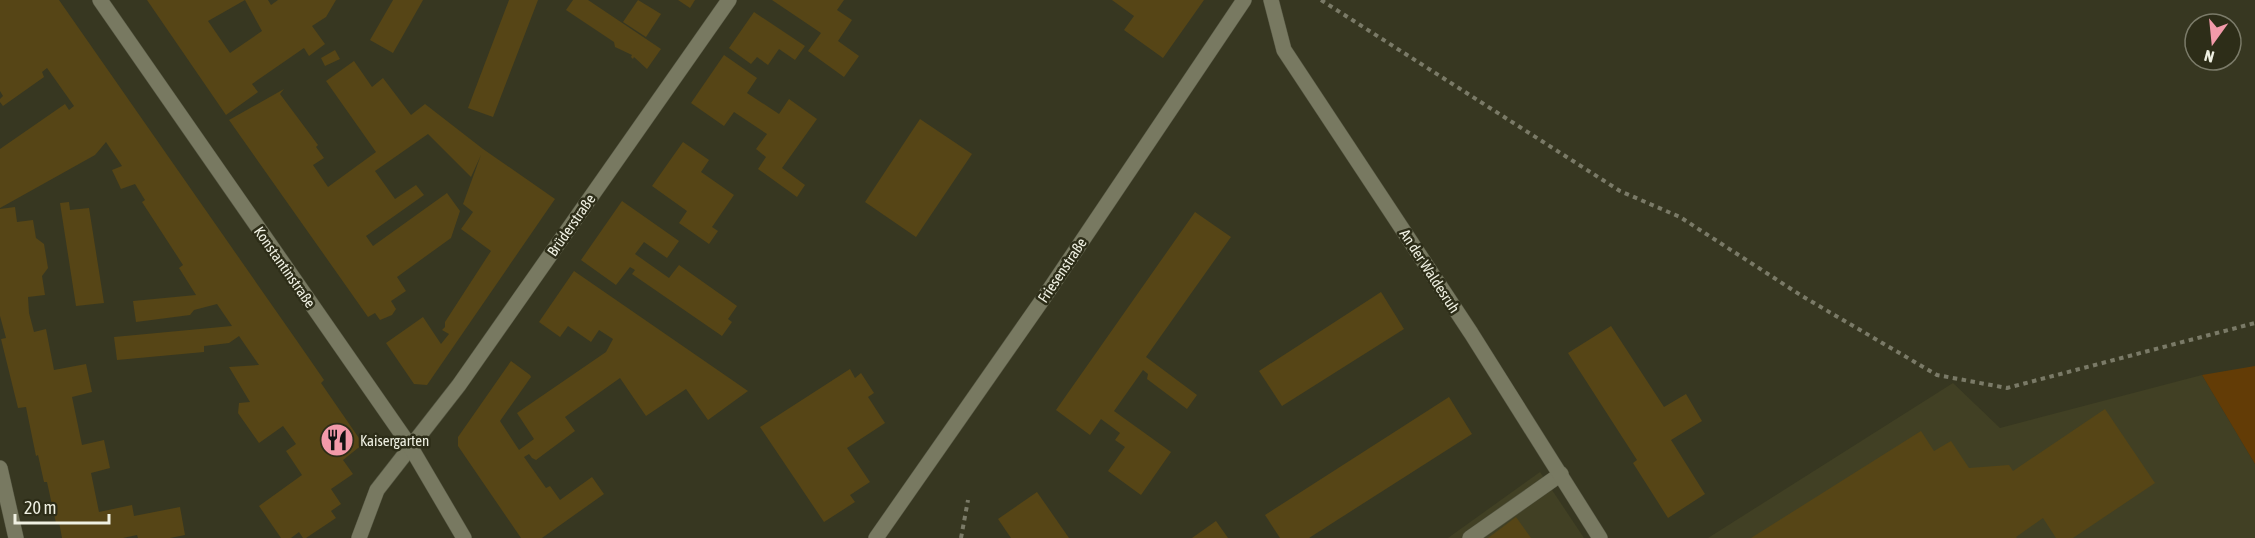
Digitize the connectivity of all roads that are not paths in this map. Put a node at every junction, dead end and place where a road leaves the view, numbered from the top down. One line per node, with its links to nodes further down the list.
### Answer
1 (100, 0): 5 (street, Konstantinstraße)
2 (729, 0): 5 (street, Brüderstraße)
3 (1244, 0): 11 (street, Friesenstraße)
4 (1271, 0): 7 (street, An der Waldesruh)
5 (410, 446): 9 (street, Brüderstraße); 10 (street, Konstantinstraße)
6 (0, 468): 8 (street)
7 (1561, 474): 12 (street); 13 (street, An der Waldesruh)
8 (15, 538)
9 (359, 538)
10 (464, 538)
11 (876, 538)
12 (1470, 538)
13 (1600, 538)

